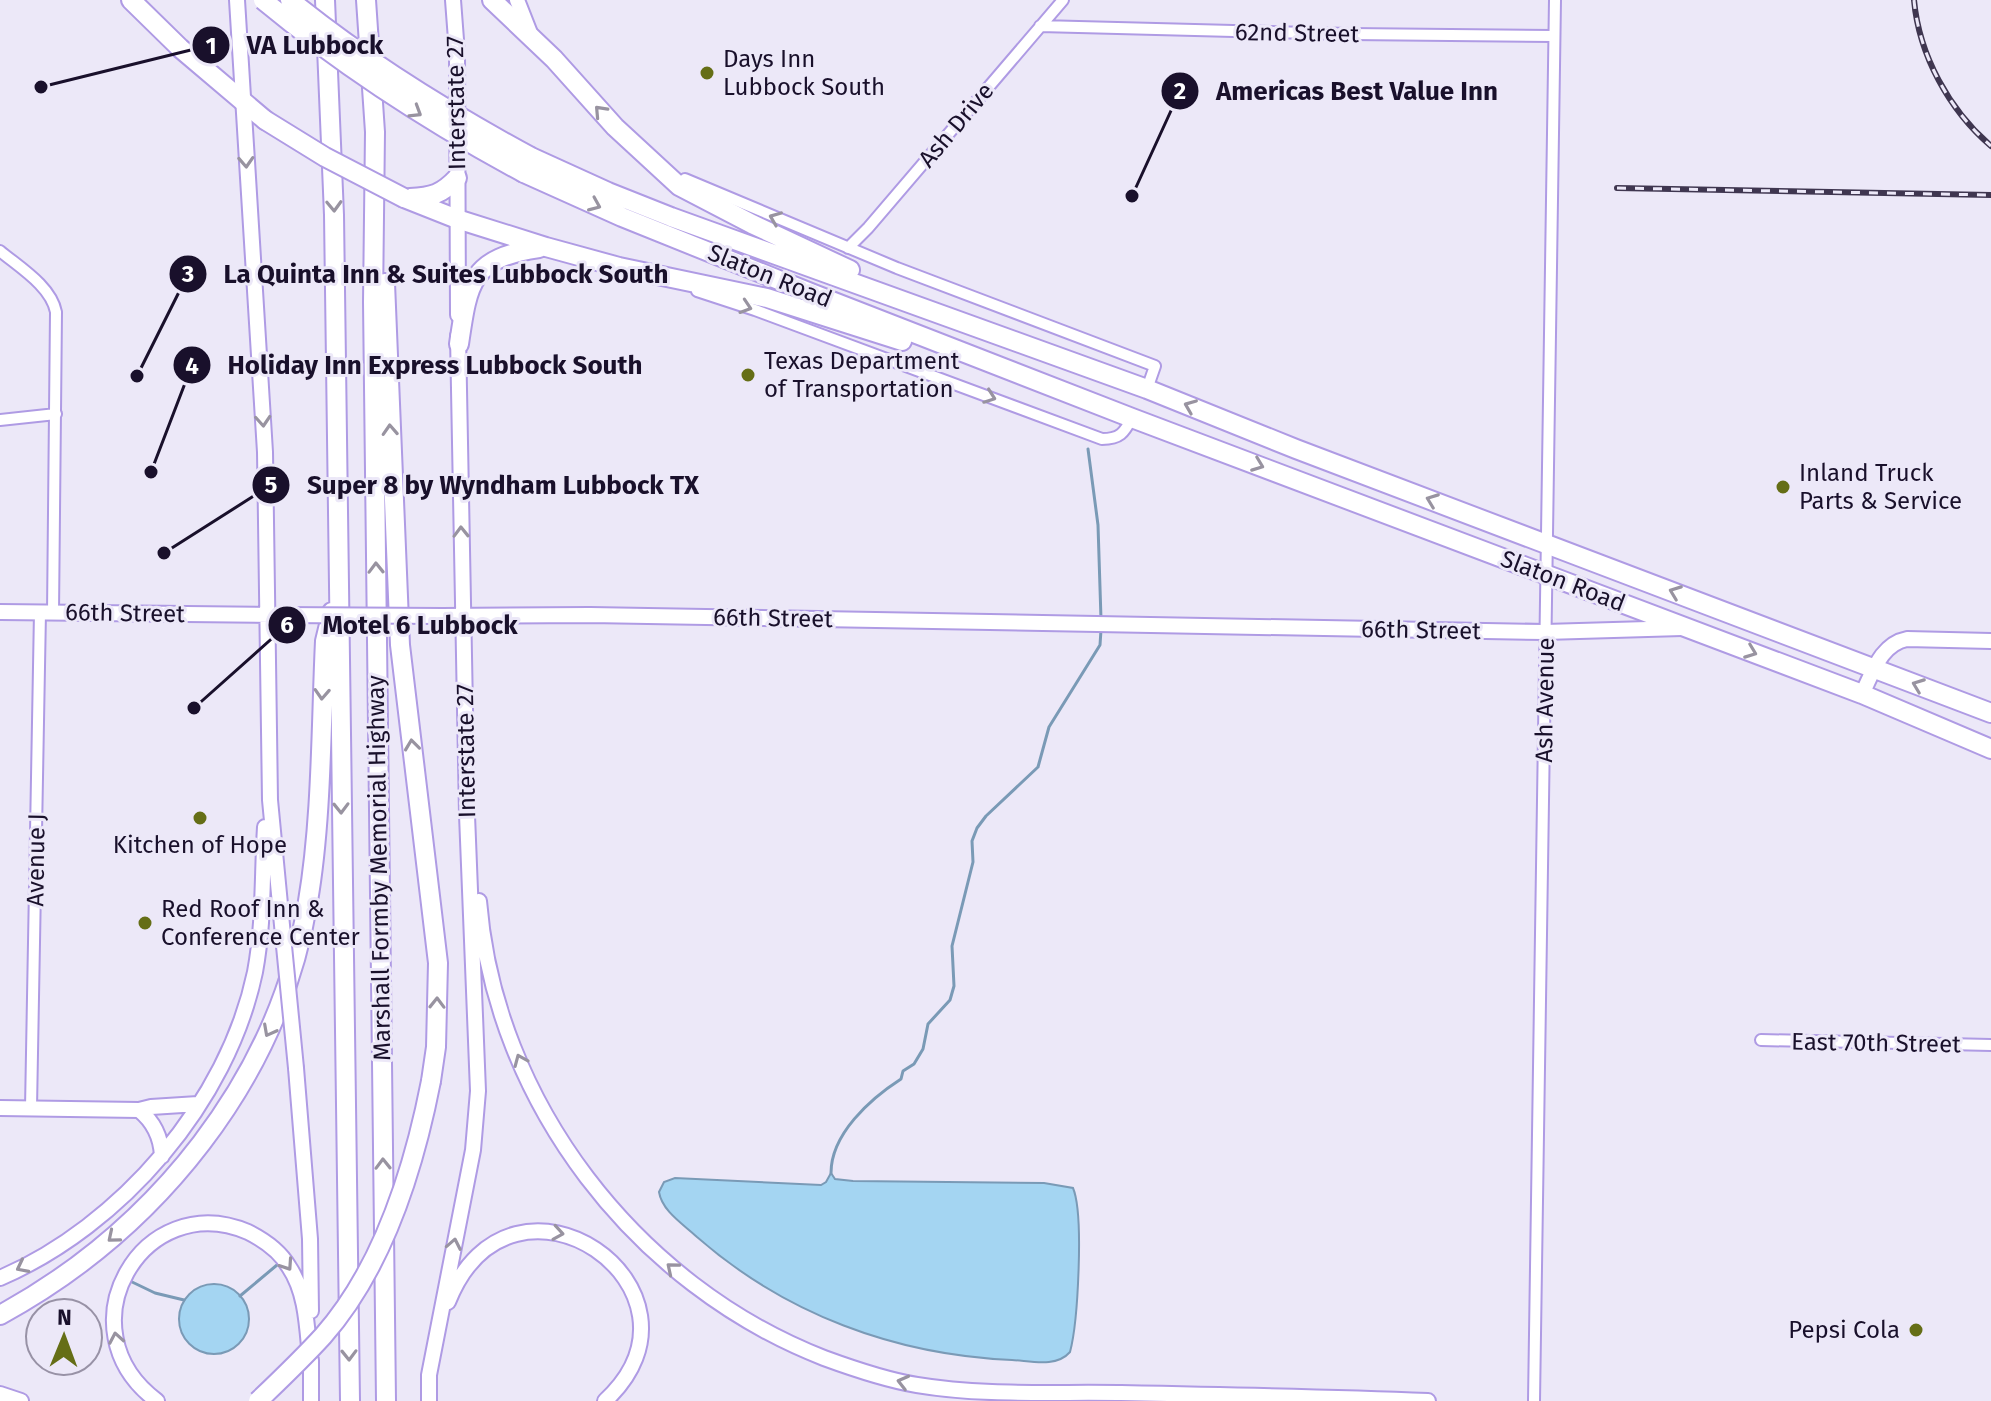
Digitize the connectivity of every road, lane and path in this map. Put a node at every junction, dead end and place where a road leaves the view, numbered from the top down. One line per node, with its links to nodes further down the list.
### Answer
1 (131, 0): 15 (highway)
2 (237, 0): 15 (main road)
3 (263, 0): 17 (highway, Slaton Road, one-way to 17, bridge)
4 (290, 0): 17 (highway, Slaton Road, bridge)
5 (325, 0): 35 (highway, Marshall Formby Memorial Highway, one-way to 35)
6 (366, 0): 16 (highway, Marshall Formby Memorial Highway)
7 (453, 0): 19 (main road, Interstate 27)
8 (492, 0): 14 (highway)
9 (517, 0): 14 (main road)
10 (1063, 0): 12 (street, Ash Drive)
11 (1555, 0): 13 (street, Ash Avenue)
12 (1040, 26): 13 (street, 62nd Street); 23 (street, Ash Drive)
13 (1553, 36): 33 (street, Ash Avenue)
14 (532, 37): 18 (highway, one-way to 14)
15 (243, 103): 20 (highway, bridge); 38 (main road, one-way to 38)
16 (375, 132): 63 (highway, one-way to 16, bridge); 66 (highway, Marshall Formby Memorial Highway, one-way to 16)
17 (528, 165): 26 (highway, Slaton Road); 28 (highway, Slaton Road, one-way to 28)
18 (656, 165): 23 (street, one-way to 18); 26 (highway)
19 (457, 178): 20 (highway); 21 (main road, Interstate 27)
20 (404, 198): 21 (highway)
21 (457, 219): 22 (highway); 27 (main road, Interstate 27)
22 (546, 247): 25 (highway); 27 (highway)
23 (848, 248): 29 (street)
24 (0, 251): 30 (street, Avenue J)
25 (619, 267): 28 (highway); 31 (street, Slaton Road, one-way to 31)
26 (924, 307): 29 (highway, Slaton Road)
27 (459, 344): 39 (main road, Interstate 27, one-way to 27)
28 (1028, 378): 31 (highway, Slaton Road)
29 (1147, 389): 31 (highway); 33 (highway, Slaton Road, one-way to 29)
30 (56, 414): 32 (street); 37 (street, Avenue J)
31 (1132, 418): 34 (highway, Slaton Road, one-way to 34)
32 (0, 420)
33 (1547, 544): 34 (street, Ash Avenue); 43 (highway, Slaton Road, one-way to 33)
34 (1547, 574): 40 (highway, Slaton Road); 41 (street, Ash Avenue)
35 (338, 590): 57 (highway, one-way to 57); 65 (highway, Marshall Formby Memorial Highway, one-way to 65)
36 (0, 612): 37 (main road, 66th Street)
37 (47, 612): 38 (main road, 66th Street); 53 (street, Avenue J)
38 (273, 615): 39 (main road, 66th Street, bridge); 48 (main road)
39 (462, 616): 41 (main road, 66th Street); 46 (main road, Interstate 27)
40 (1686, 628): 41 (main road, 66th Street); 44 (highway, Slaton Road, one-way to 44)
41 (1545, 632): 70 (street, Ash Avenue)
42 (1991, 641): 43 (main road)
43 (1875, 668): 44 (main road); 45 (highway, Slaton Road, one-way to 43)
44 (1862, 694): 47 (highway, Slaton Road)
45 (1991, 713)
46 (465, 722): 59 (main road, Interstate 27, one-way to 46); 69 (main road, one-way to 46)
47 (1991, 749)
48 (269, 779): 51 (main road); 58 (main road, bridge)
49 (1761, 1040): 50 (street, East 70th Street)
50 (1991, 1045)
51 (198, 1104): 54 (main road); 55 (main road)
52 (0, 1108): 53 (main road)
53 (31, 1108): 54 (main road)
54 (139, 1110): 55 (main road)
55 (162, 1156): 56 (main road, one-way to 56)
56 (0, 1278)
57 (0, 1315)
58 (311, 1367): 62 (main road, one-way to 58); 64 (main road)
59 (429, 1375): 67 (main road, Interstate 27); 68 (main road, one-way to 68)
60 (0, 1394): 61 (main road)
61 (21, 1401)
62 (157, 1401)
63 (258, 1401)
64 (311, 1401)
65 (350, 1401)
66 (386, 1401)
67 (429, 1401)
68 (605, 1401)
69 (1428, 1401)
70 (1534, 1401)

